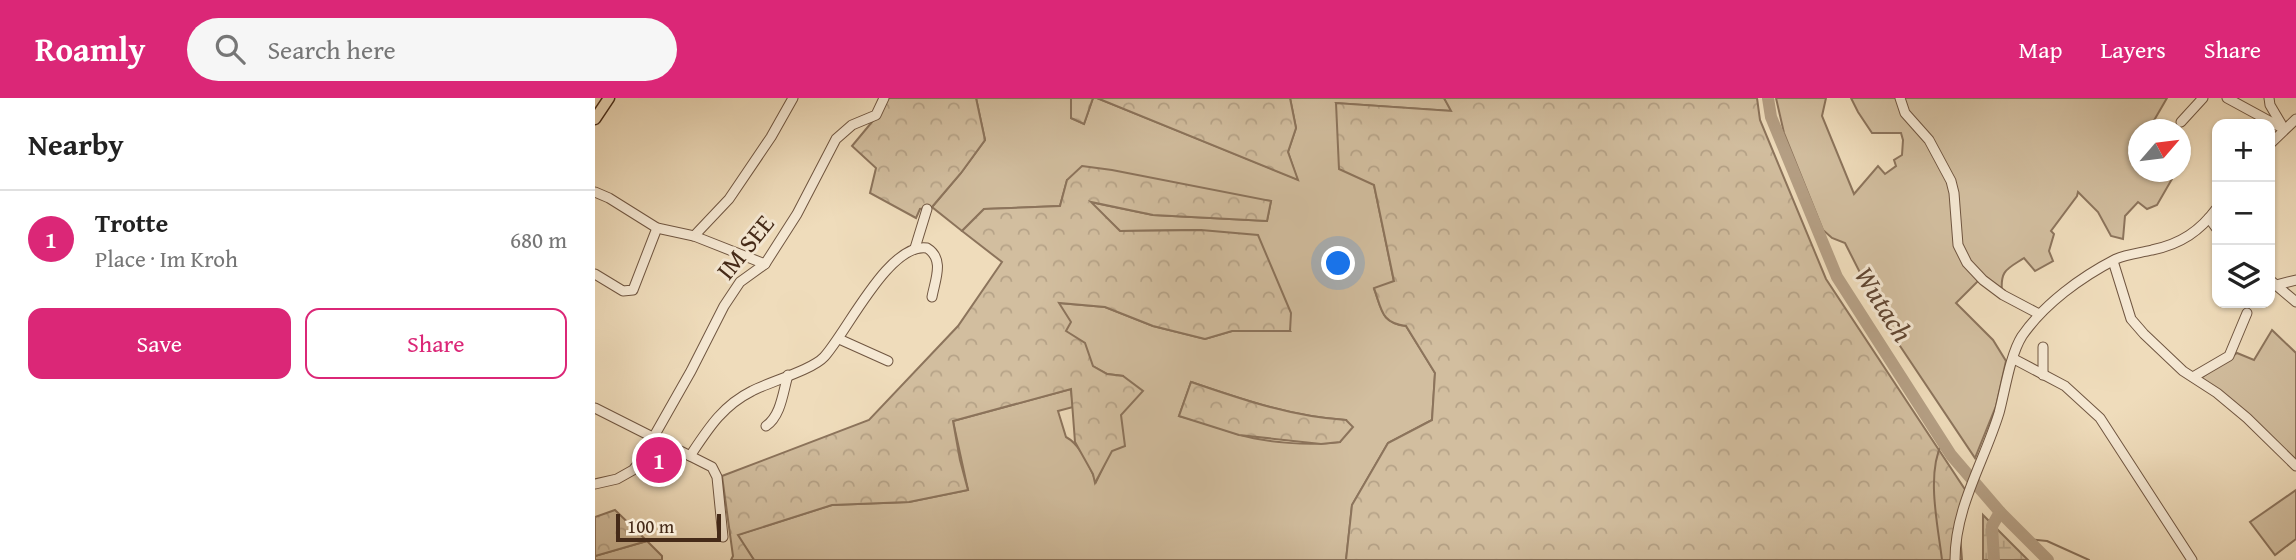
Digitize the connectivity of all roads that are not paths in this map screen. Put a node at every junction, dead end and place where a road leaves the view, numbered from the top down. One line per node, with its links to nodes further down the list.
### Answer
1 (609, 98): 8 (main road)
2 (793, 98): 19 (street)
3 (884, 98): 22 (street, IM SEE)
4 (1900, 98): 30 (street)
5 (2203, 98): 9 (street)
6 (2227, 98): 11 (street)
7 (2269, 98): 11 (street)
8 (595, 119)
9 (2184, 119)
10 (2296, 119): 11 (street)
11 (2284, 129): 12 (street)
12 (2275, 139)
13 (595, 192): 18 (street)
14 (927, 209): 20 (street)
15 (2212, 214): 16 (street)
16 (2209, 218): 17 (street); 21 (street)
17 (2212, 222)
18 (657, 228): 19 (street); 23 (street)
19 (694, 236): 22 (street)
20 (915, 248): 27 (street); 31 (street)
21 (2113, 261): 30 (street); 37 (street)
22 (765, 264): 40 (street, IM SEE)
23 (595, 274)
24 (2296, 280): 25 (street)
25 (2275, 282)
26 (2275, 284): 28 (street)
27 (932, 297)
28 (2296, 302)
29 (2247, 313): 37 (street)
30 (2039, 314): 33 (street)
31 (839, 339): 34 (street); 35 (street)
32 (2043, 346): 36 (street)
33 (2014, 359): 36 (street); 45 (street)
34 (888, 361)
35 (788, 375): 39 (street); 41 (street)
36 (2043, 375): 46 (street)
37 (2193, 377): 42 (street)
38 (595, 408): 40 (street)
39 (766, 426)
40 (653, 438): 41 (street); 43 (street, IM SEE)
41 (690, 456): 44 (street)
42 (2296, 466)
43 (595, 484)
44 (723, 537)
45 (1955, 560)
46 (2192, 560)

